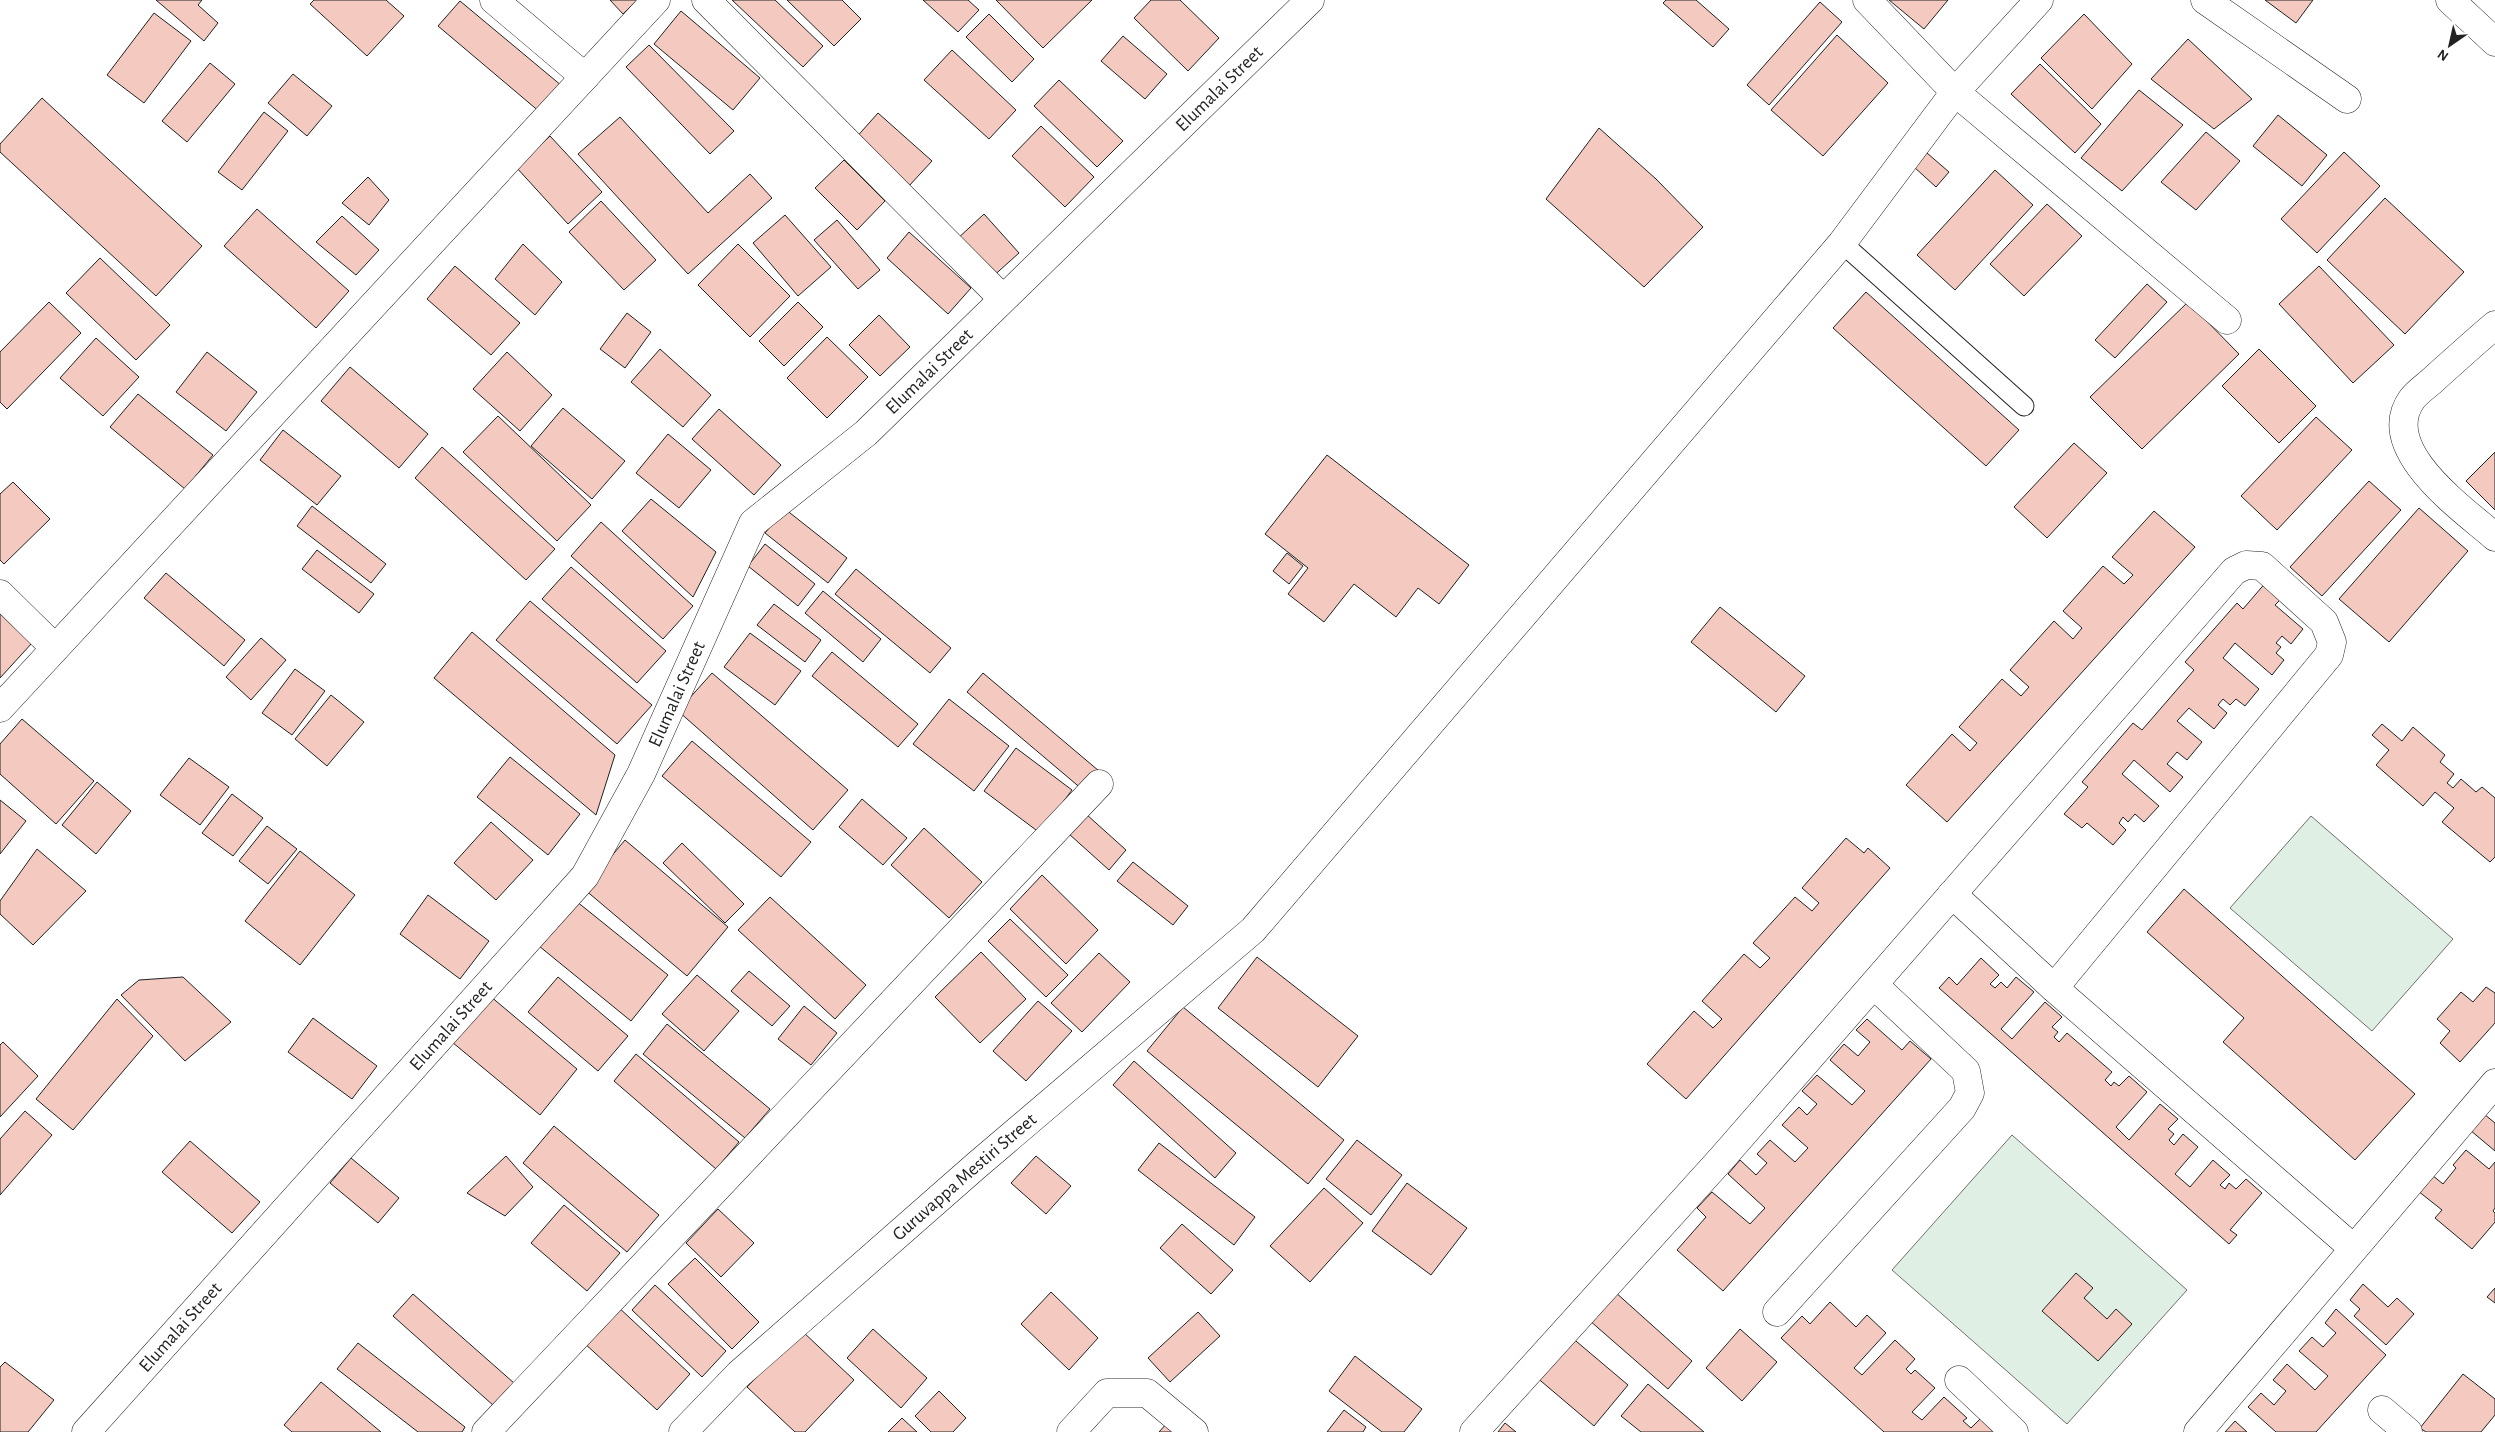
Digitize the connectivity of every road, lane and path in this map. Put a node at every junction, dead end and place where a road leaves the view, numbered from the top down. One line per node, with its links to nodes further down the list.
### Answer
1 (494, 0): 10 (street)
2 (656, 0): 10 (street)
3 (706, 0): 14 (street)
4 (1310, 0): 14 (street, Elumalai Street)
5 (1867, 0): 11 (street)
6 (2039, 0): 11 (street, Guruvappa Mestiri Street)
7 (2205, 0): 12 (street)
8 (2450, 0): 9 (street)
9 (2495, 42)
10 (585, 77): 20 (street)
11 (1955, 92): 13 (street, Guruvappa Mestiri Street); 15 (street)
12 (2347, 99)
13 (1842, 243): 17 (lane); 33 (street, Guruvappa Mestiri Street)
14 (1002, 298): 31 (street, Elumalai Street)
15 (2227, 320)
16 (2495, 324): 18 (street)
17 (2024, 406)
18 (2495, 537)
19 (0, 594): 20 (street)
20 (55, 648): 21 (street)
21 (0, 708)
22 (1099, 784): 32 (street)
23 (1952, 894): 24 (street); 25 (street); 25 (street)
24 (1874, 985): 28 (street); 36 (street)
25 (2054, 988): 27 (street)
26 (2495, 1083): 27 (street)
27 (2353, 1248): 38 (street)
28 (1777, 1312)
29 (1958, 1380): 37 (street)
30 (2382, 1410): 39 (street)
31 (86, 1432)
32 (486, 1432)
33 (683, 1432)
34 (1071, 1432): 35 (street)
35 (1194, 1432)
36 (1474, 1432)
37 (2014, 1432)
38 (2198, 1432)
39 (2408, 1432)

